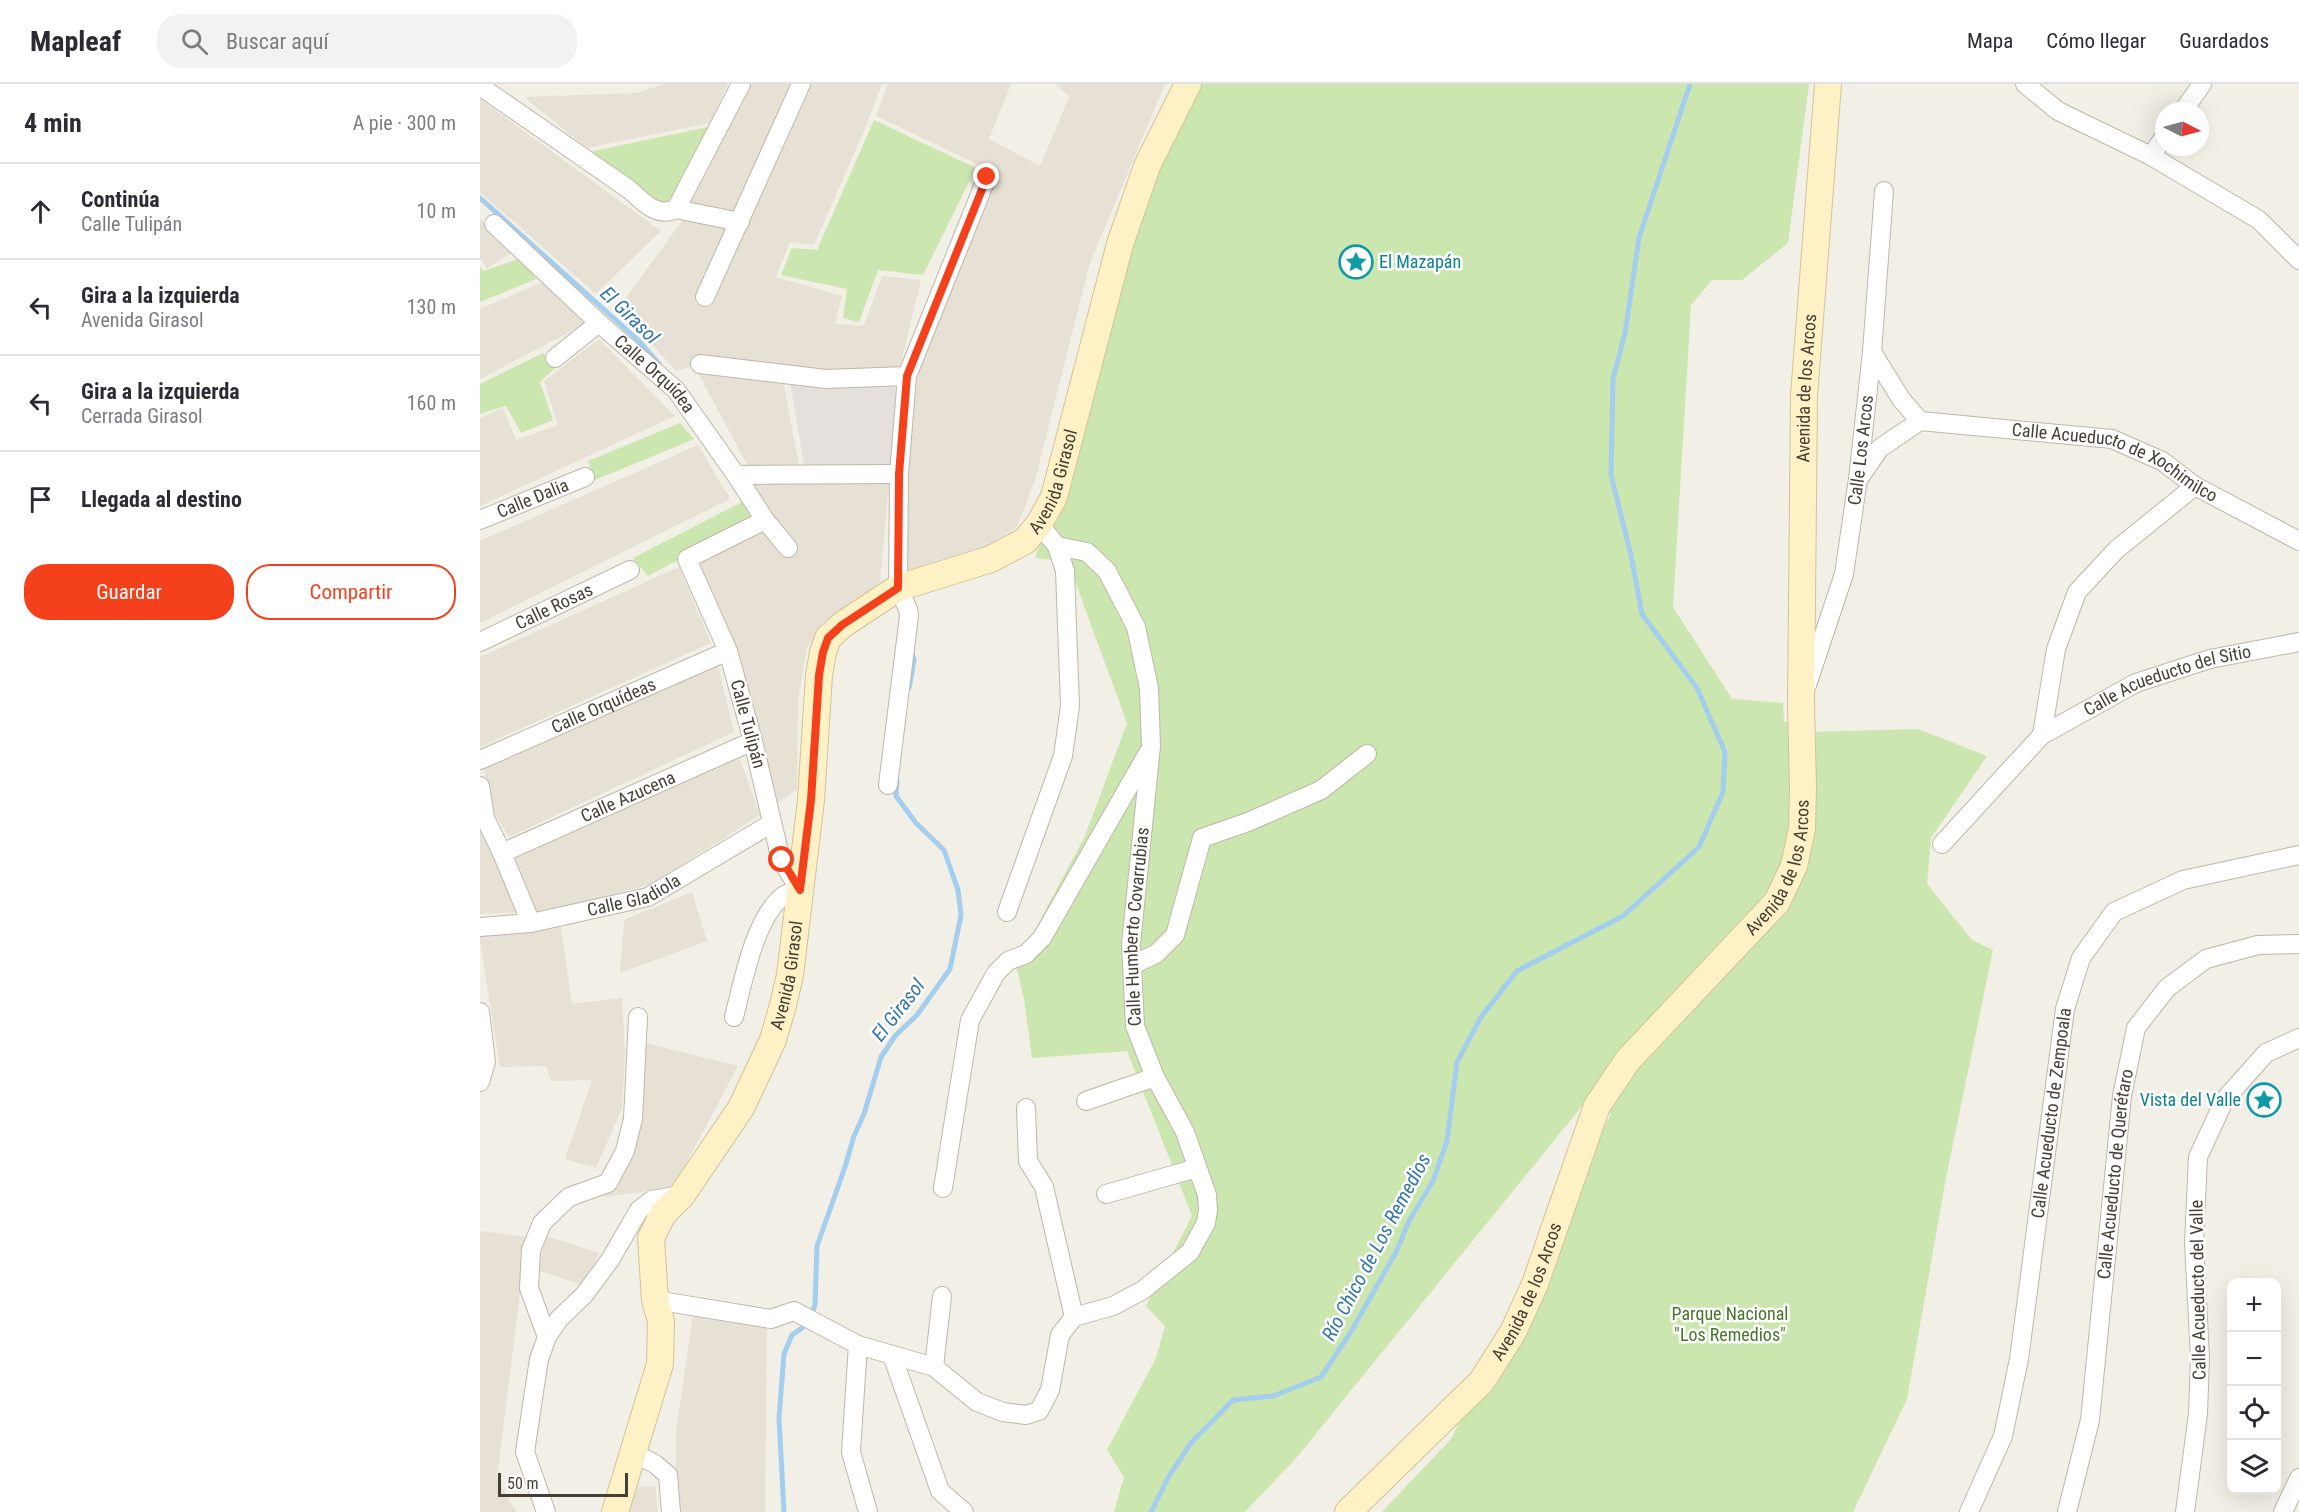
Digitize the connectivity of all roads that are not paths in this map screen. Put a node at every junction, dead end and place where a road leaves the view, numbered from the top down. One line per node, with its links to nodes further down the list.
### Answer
1 (741, 84): 13 (street)
2 (801, 84): 14 (street)
3 (1188, 84): 31 (street, Avenida Girasol)
4 (1828, 84): 40 (street, Avenida de los Arcos)
5 (2025, 84): 10 (street)
6 (2202, 84): 8 (street)
7 (480, 86): 13 (street)
8 (2189, 102)
9 (2155, 150): 10 (street)
10 (2151, 156): 16 (street)
11 (987, 177): 22 (street)
12 (1884, 191): 19 (street, Calle Los Arcos)
13 (676, 209): 14 (street)
14 (740, 222): 17 (street)
15 (495, 224): 18 (street, Calle Orquídea)
16 (2299, 260)
17 (705, 297)
18 (599, 323): 20 (street); 25 (street, Calle Orquídea)
19 (1872, 352): 23 (street); 27 (street, Calle Los Arcos)
20 (555, 358)
21 (700, 364): 22 (street)
22 (907, 376): 24 (street)
23 (1920, 421): 27 (street); 28 (street, Calle Acueducto de Xochimilco)
24 (899, 474): 25 (street); 36 (street)
25 (737, 475): 30 (street, Calle Orquídea)
26 (585, 477): 29 (street, Calle Dalia)
27 (1858, 479): 40 (street, Calle Los Arcos)
28 (2195, 486): 32 (street, Calle Acueducto de Xochimilco); 41 (street)
29 (480, 520)
30 (765, 520): 34 (street, Calle Orquídea); 39 (street, Calle Tulipán)
31 (1039, 525): 33 (street); 36 (street, Avenida Girasol)
32 (2299, 541)
33 (1057, 546): 43 (street, Calle Humberto Covarrubias); 54 (street)
34 (788, 548)
35 (630, 570): 37 (street, Calle Rosas)
36 (898, 588): 46 (street); 53 (street, Avenida Girasol)
37 (480, 642)
38 (2299, 642): 41 (street, Calle Acueducto del Sitio)
39 (728, 651): 42 (street, Calle Tulipán); 45 (street, Calle Orquídeas)
40 (1801, 704): 86 (street, Avenida de los Arcos)
41 (2042, 735): 50 (street)
42 (753, 741): 49 (street, Calle Tulipán); 51 (street, Calle Azucena)
43 (1151, 746): 58 (street, Calle Humberto Covarrubias); 69 (street)
44 (1367, 754): 58 (street)
45 (480, 760)
46 (888, 785)
47 (480, 786): 48 (street)
48 (483, 818): 51 (street)
49 (772, 823): 53 (street, Calle Tulipán); 55 (street, Calle Gladiola)
50 (1942, 844)
51 (502, 853): 55 (street)
52 (2299, 855): 87 (street, Calle Acueducto de Zempoala)
53 (800, 890): 61 (street); 71 (street, Avenida Girasol)
54 (1006, 912)
55 (531, 923): 56 (street, Calle Gladiola)
56 (480, 927)
57 (2299, 944): 88 (street, Calle Acueducto de Querétaro)
58 (1132, 965): 64 (street, Calle Humberto Covarrubias)
59 (480, 1012): 63 (street)
60 (638, 1017): 75 (street)
61 (734, 1017)
62 (2299, 1038): 89 (street, Calle Acueducto del Valle)
63 (483, 1061): 65 (street)
64 (1155, 1077): 66 (street); 68 (street, Calle Humberto Covarrubias)
65 (480, 1082)
66 (1086, 1101)
67 (1026, 1108): 74 (street)
68 (1197, 1168): 70 (street); 74 (street, Calle Humberto Covarrubias)
69 (943, 1188)
70 (1106, 1194)
71 (682, 1195): 73 (street, Avenida Girasol); 75 (street)
72 (942, 1296): 78 (street)
73 (655, 1300): 76 (street); 79 (street, Avenida Girasol)
74 (1074, 1317): 78 (street)
75 (547, 1337): 81 (street)
76 (858, 1345): 77 (street); 84 (street)
77 (892, 1354): 78 (street); 85 (street)
78 (934, 1367)
79 (633, 1452): 82 (street, Avenida Girasol); 83 (street)
80 (2299, 1478): 90 (street)
81 (546, 1512)
82 (615, 1512)
83 (671, 1512)
84 (868, 1512)
85 (964, 1512)
86 (1348, 1512)
87 (1969, 1512)
88 (2067, 1512)
89 (2185, 1512)
90 (2283, 1512)

